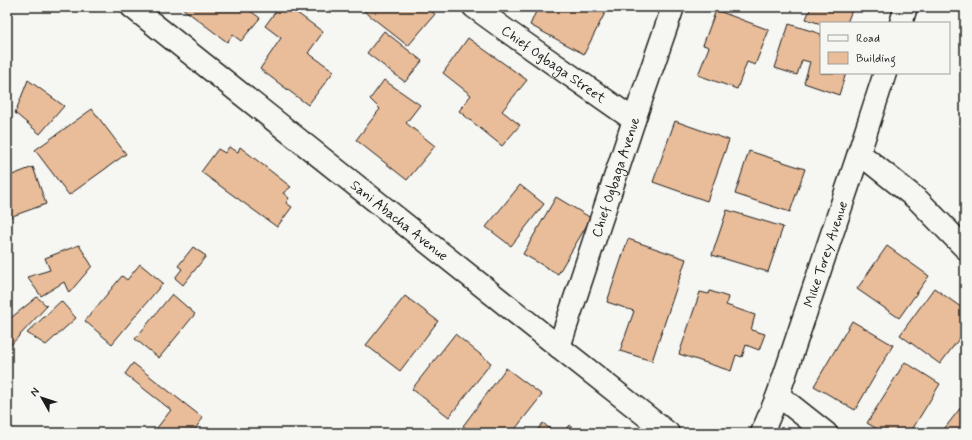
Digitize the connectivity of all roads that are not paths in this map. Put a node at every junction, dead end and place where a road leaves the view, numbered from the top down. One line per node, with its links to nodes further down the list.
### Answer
1 (132, 7): 10 (street, Sani Abacha Avenue)
2 (474, 7): 7 (street, Chief Ogbaga Street)
3 (673, 7): 7 (street, Chief Ogbaga Avenue)
4 (906, 7): 5 (street)
5 (901, 22)
6 (885, 74): 8 (street, Mike Torey Avenue)
7 (634, 120): 10 (street, Chief Ogbaga Avenue)
8 (859, 153): 9 (street); 11 (street, Mike Torey Avenue)
9 (965, 248)
10 (559, 347): 12 (street, Sani Abacha Avenue)
11 (778, 394): 13 (street, Mike Torey Avenue); 14 (street)
12 (668, 433)
13 (762, 433)
14 (826, 433)

